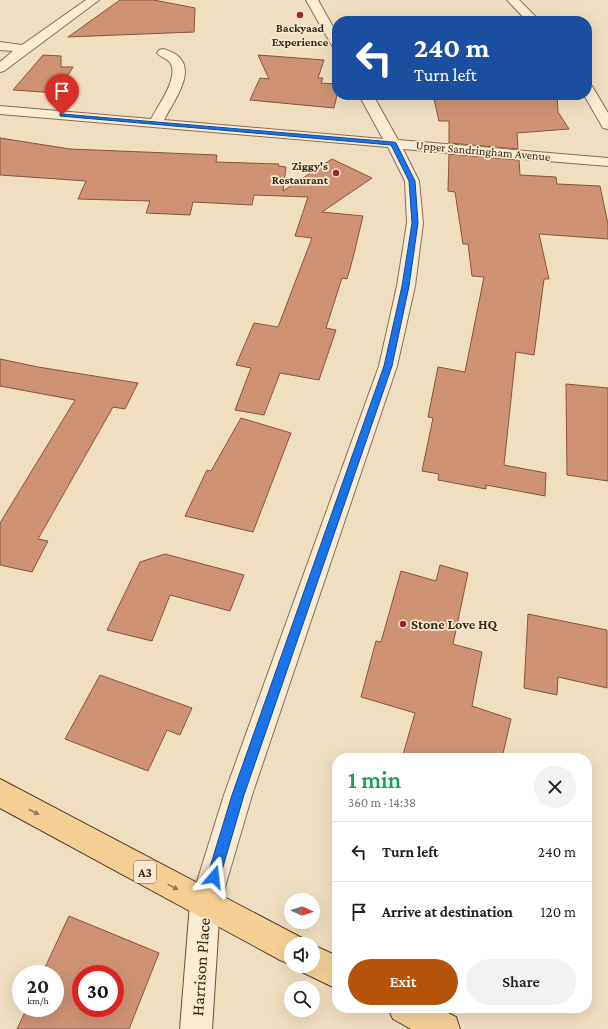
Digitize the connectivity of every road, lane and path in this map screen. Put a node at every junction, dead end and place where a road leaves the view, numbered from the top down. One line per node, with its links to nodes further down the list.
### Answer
1 (93, 0): 7 (street)
2 (312, 0): 5 (street)
3 (513, 0): 4 (street)
4 (529, 16)
5 (332, 35)
6 (0, 46): 7 (street)
7 (24, 48): 9 (street)
8 (163, 53): 13 (street)
9 (0, 68)
10 (592, 97): 14 (street)
11 (369, 100): 15 (street, Harrison Place)
12 (0, 110): 13 (street, Upper Sandringham Avenue)
13 (155, 123): 15 (street, Upper Sandringham Avenue)
14 (608, 124)
15 (393, 143): 16 (street, Upper Sandringham Avenue); 18 (street, Harrison Place)
16 (608, 162)
17 (0, 793): 18 (main road, A3, one-way to 18)
18 (205, 904): 19 (main road, A3); 23 (street, Harrison Place)
19 (284, 945)
20 (320, 964): 21 (main road)
21 (332, 970)
22 (414, 1013): 24 (main road)
23 (196, 1029)
24 (444, 1029)

